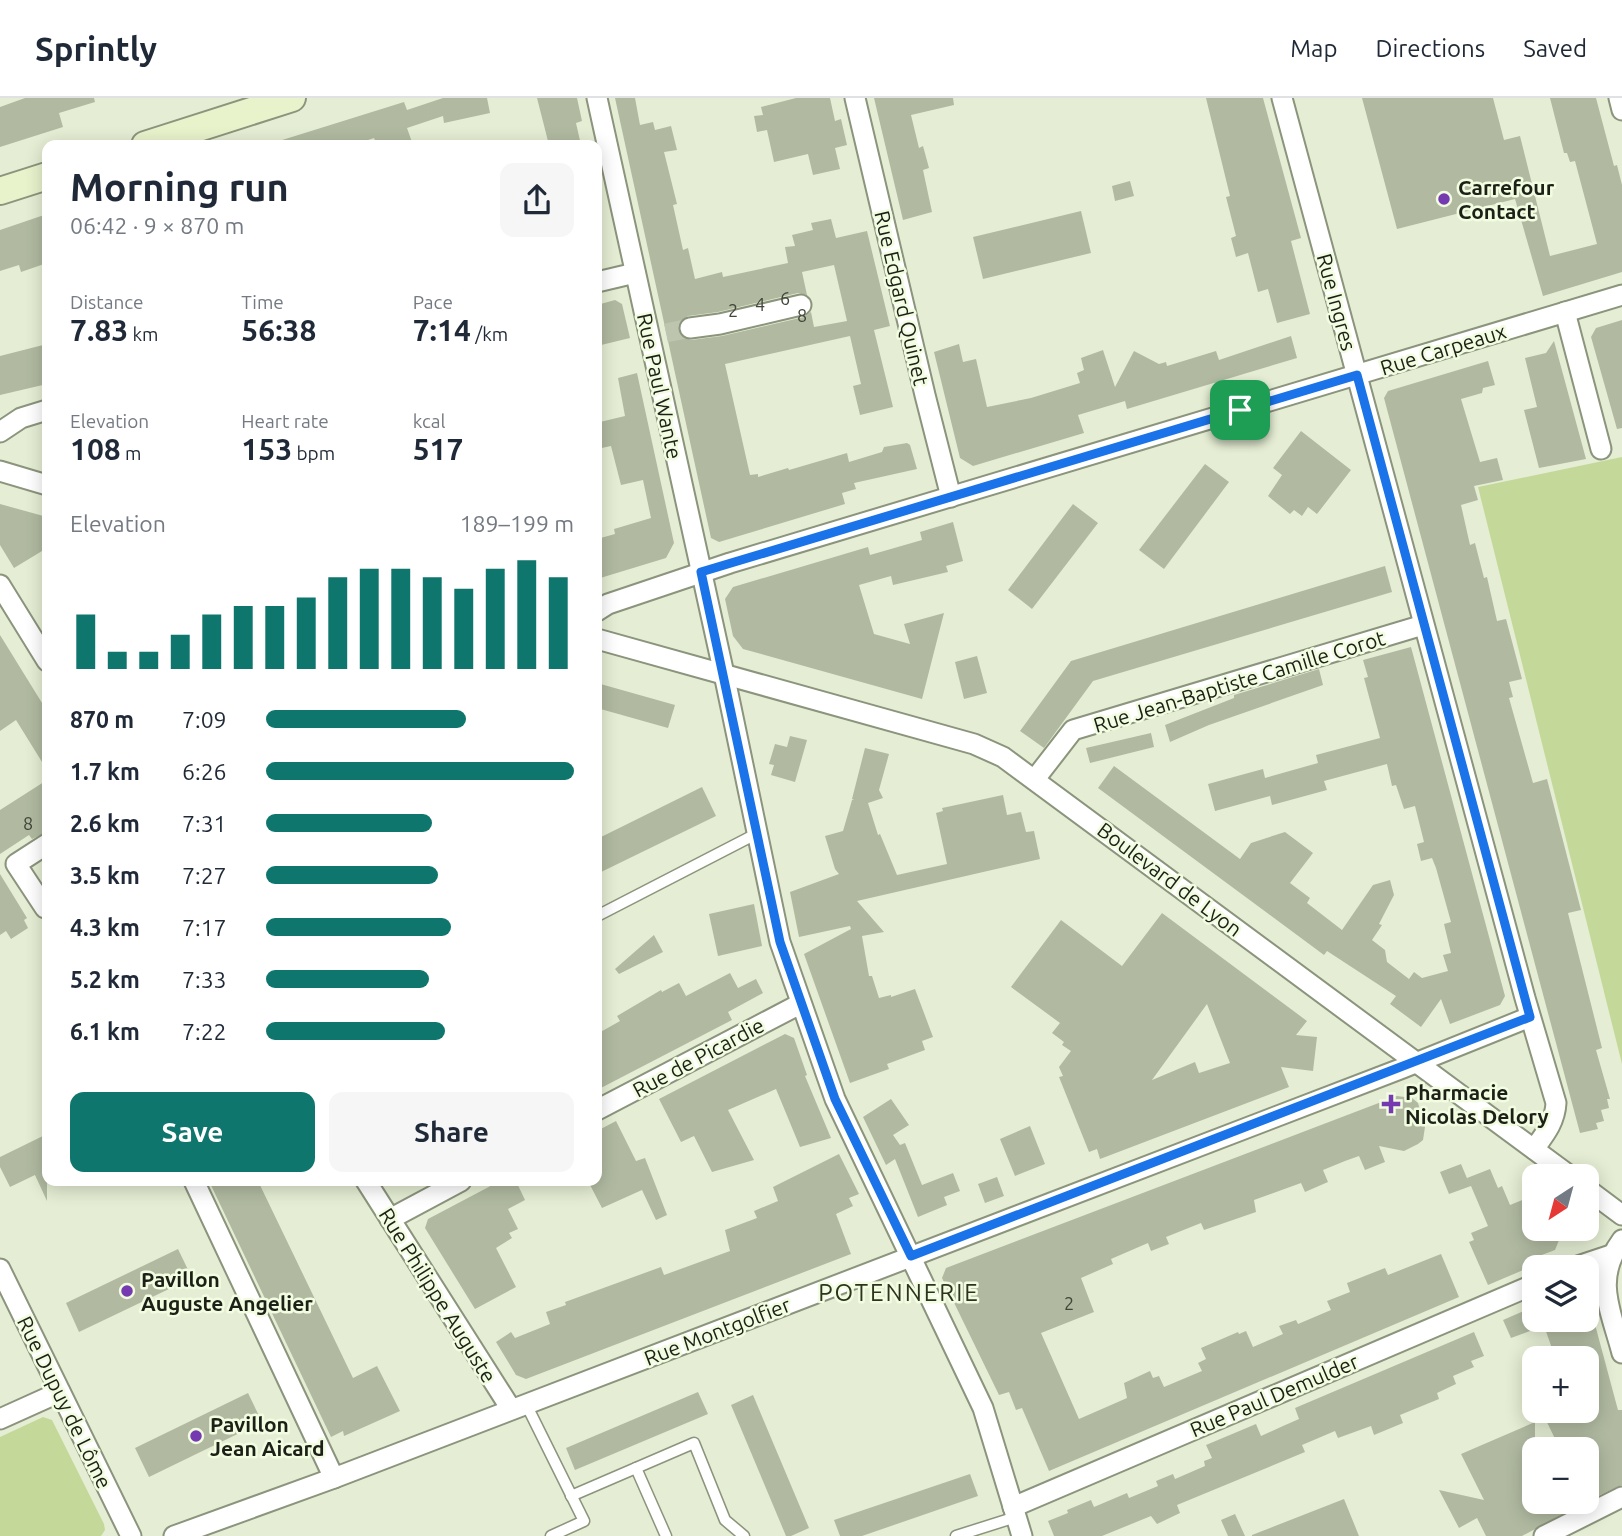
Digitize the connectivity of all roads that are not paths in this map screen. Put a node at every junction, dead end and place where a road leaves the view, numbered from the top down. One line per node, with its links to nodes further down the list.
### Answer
1 (292, 98): 7 (street)
2 (597, 98): 10 (street, Rue Paul Wante)
3 (855, 98): 22 (street, Rue Edgard Quinet)
4 (1282, 98): 16 (street, Rue Ingres)
5 (1619, 98): 6 (street)
6 (1622, 110)
7 (161, 140)
8 (42, 178): 9 (street)
9 (0, 191)
10 (635, 273): 11 (street); 23 (street, Rue Paul Wante)
11 (602, 281)
12 (1622, 295): 14 (street, Rue Carpeaux)
13 (801, 305): 15 (street)
14 (1564, 312): 16 (street, Rue Carpeaux); 19 (street)
15 (690, 328)
16 (1357, 375): 22 (street, Rue Carpeaux); 26 (street, Rue Ingres)
17 (42, 412): 18 (street)
18 (0, 432)
19 (1601, 449)
20 (0, 471): 21 (street)
21 (42, 484)
22 (951, 497): 23 (street, Rue Carpeaux)
23 (701, 572): 25 (street, Rue Carpeaux); 29 (street, Rue Paul Wante)
24 (0, 585): 28 (street)
25 (602, 608)
26 (1423, 625): 30 (street, Rue Jean-Baptiste Camille Corot); 36 (street, Rue Ingres)
27 (602, 640): 29 (street, Boulevard de Lyon)
28 (42, 653)
29 (724, 674): 30 (street, Boulevard de Lyon); 31 (street, Rue Paul Wante)
30 (1035, 779): 37 (street, Boulevard de Lyon)
31 (757, 834): 34 (lane); 35 (street, Rue Paul Wante)
32 (42, 847): 33 (street)
33 (42, 903)
34 (602, 913)
35 (800, 1004): 38 (street, Rue de Picardie); 48 (street, Rue Paul Wante)
36 (1530, 1017): 37 (street, Rue Montgolfier); 39 (street, Rue Ingres)
37 (1417, 1062): 39 (street, Boulevard de Lyon); 48 (street, Rue Montgolfier)
38 (602, 1107)
39 (1534, 1149): 40 (street, Boulevard de Lyon)
40 (1554, 1164)
41 (196, 1186): 57 (street)
42 (369, 1186): 46 (street, Rue Philippe Auguste)
43 (452, 1186): 46 (street)
44 (1600, 1198): 45 (street)
45 (1622, 1214)
46 (390, 1219): 54 (street, Rue Philippe Auguste)
47 (1616, 1248): 49 (street); 52 (street)
48 (911, 1256): 54 (street, Rue Montgolfier); 60 (street, Rue Paul Wante)
49 (1599, 1256)
50 (1, 1275): 53 (street, Rue Dupuy de Lôme)
51 (1522, 1290): 60 (street, Rue Paul Demulder)
52 (1622, 1353)
53 (60, 1392): 55 (street); 61 (street, Rue Dupuy de Lôme)
54 (518, 1407): 57 (street, Rue Montgolfier); 58 (lane)
55 (0, 1419)
56 (636, 1468): 58 (lane); 64 (lane); 65 (lane)
57 (334, 1478): 62 (street, Rue Montgolfier)
58 (571, 1496): 63 (lane)
59 (1622, 1497): 67 (street)
60 (1017, 1520): 66 (lane)
61 (131, 1536)
62 (174, 1536)
63 (551, 1536)
64 (666, 1536)
65 (744, 1536)
66 (956, 1536)
67 (1544, 1536)

